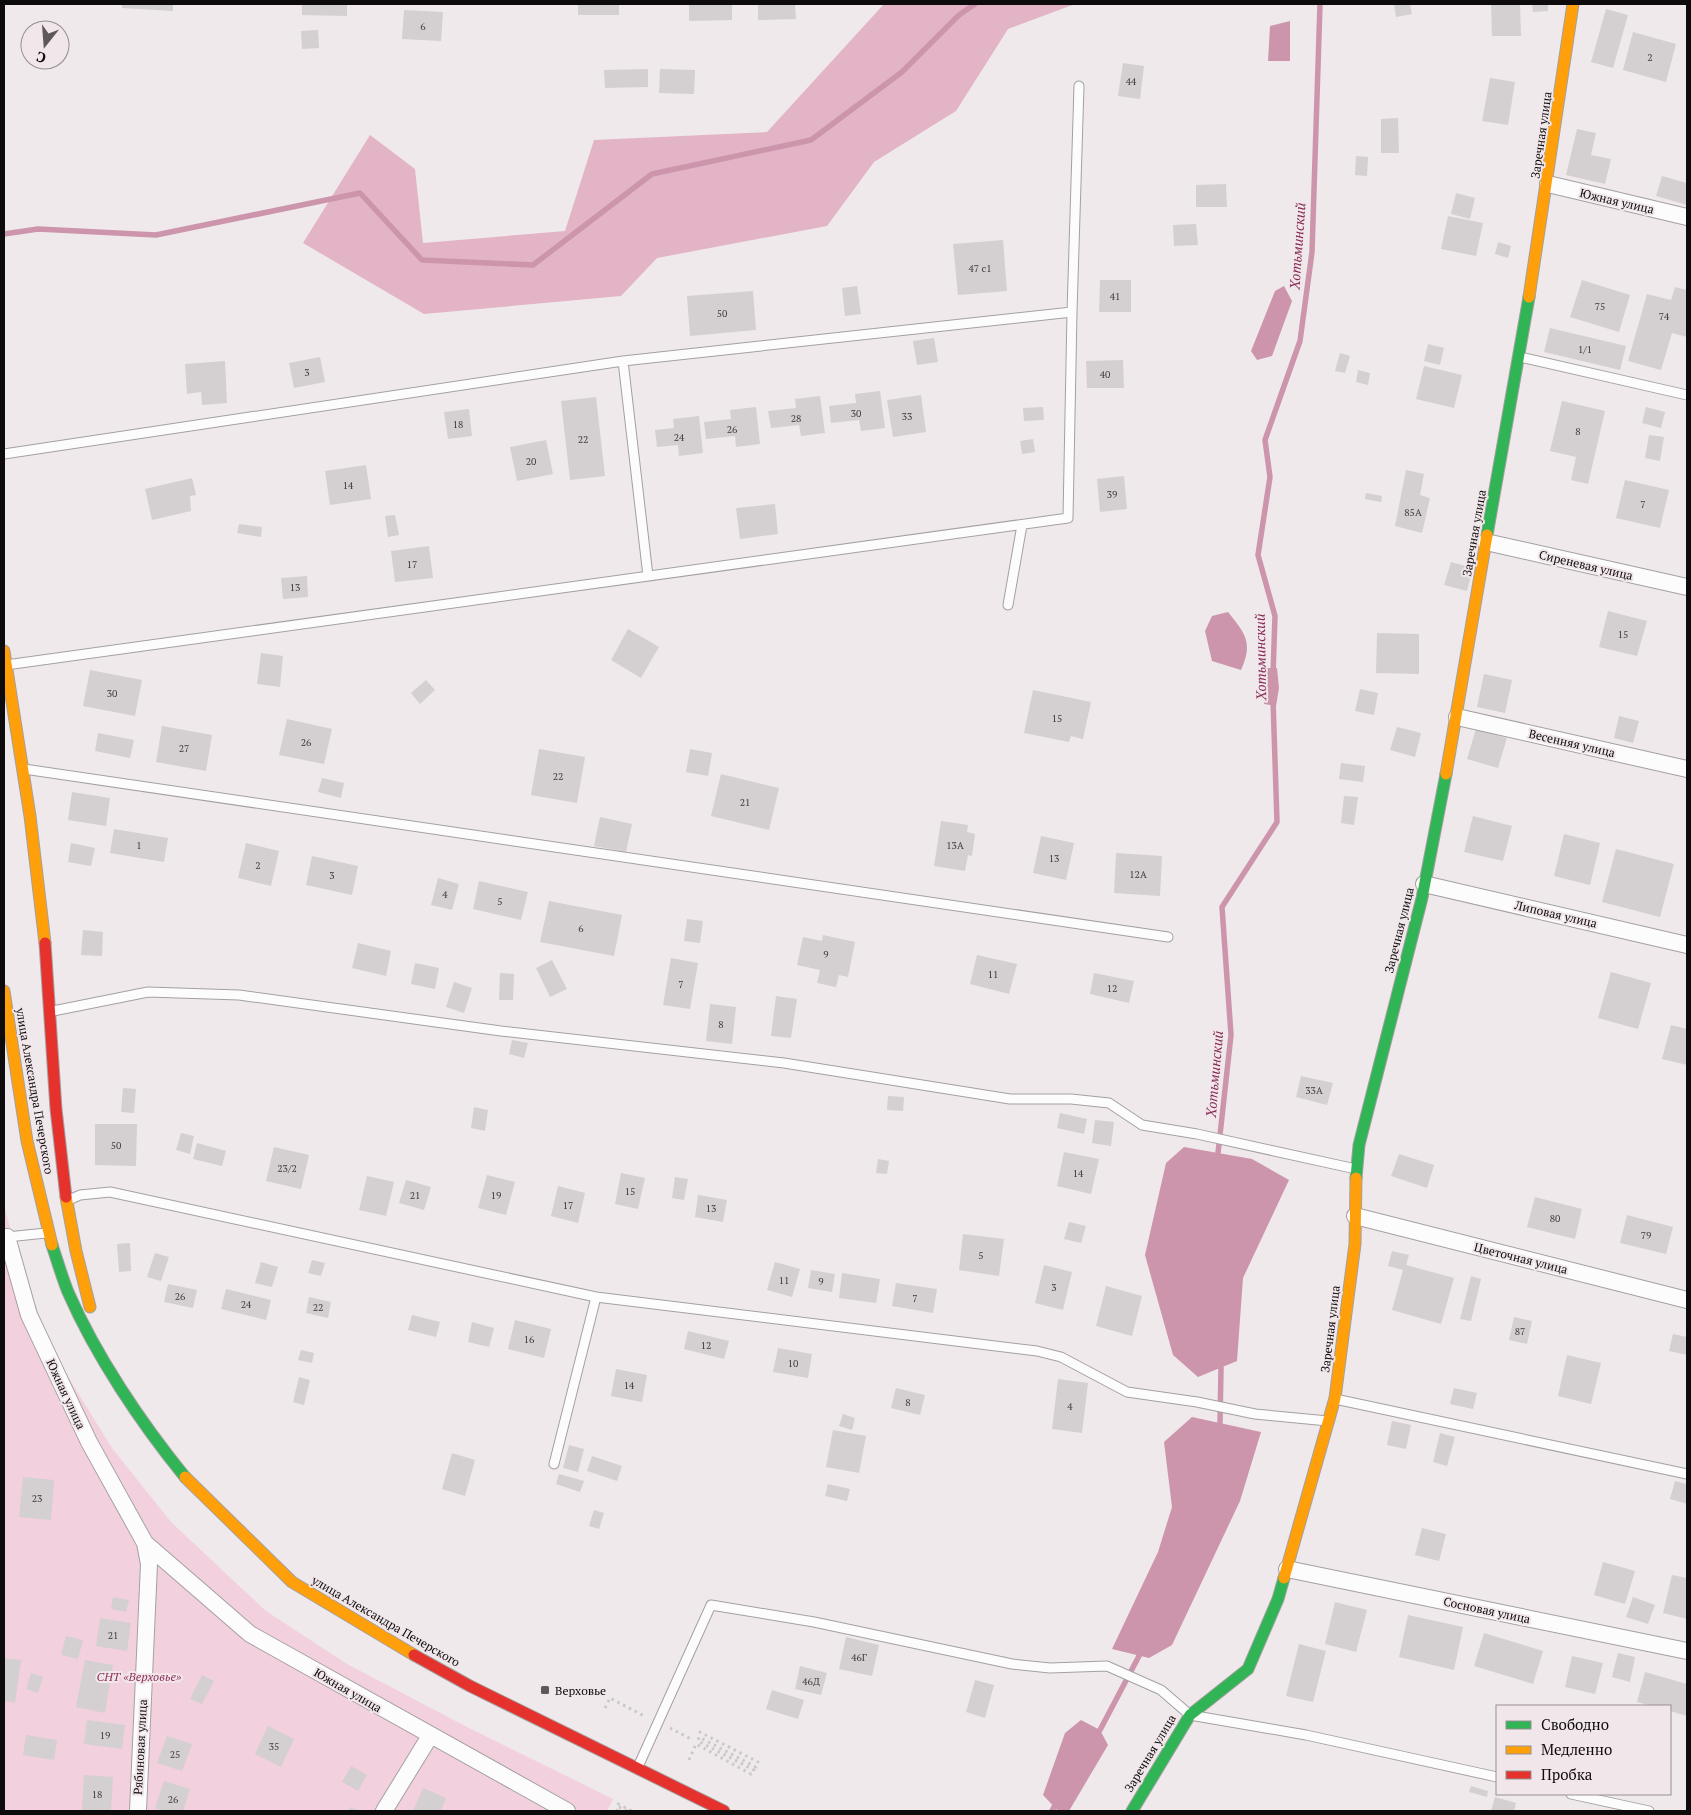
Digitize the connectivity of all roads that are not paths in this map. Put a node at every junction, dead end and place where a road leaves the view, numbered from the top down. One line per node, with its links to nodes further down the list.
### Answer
1 (1573, 4): 3 (street, Заречная улица)
2 (1079, 86): 5 (lane)
3 (1548, 184): 4 (street, Южная улица); 6 (street, Заречная улица)
4 (1687, 218)
5 (1072, 312): 7 (lane); 10 (lane)
6 (1520, 357): 8 (lane); 11 (street, Заречная улица)
7 (623, 361): 9 (lane); 12 (lane)
8 (1687, 396)
9 (4, 454)
10 (1022, 525): 12 (lane); 14 (lane)
11 (1486, 542): 13 (street, Сиреневая улица); 17 (street, Заречная улица)
12 (648, 576): 16 (lane)
13 (1687, 587)
14 (1008, 604)
15 (4, 651): 16 (street)
16 (6, 665): 18 (street)
17 (1457, 717): 19 (street, Весенняя улица); 20 (street, Заречная улица)
18 (24, 768): 21 (lane); 24 (street)
19 (1687, 769)
20 (1424, 884): 22 (street, Липовая улица); 26 (street, Заречная улица)
21 (1168, 937)
22 (1687, 945)
23 (4, 991): 25 (street, улица Александра Печерского)
24 (51, 1012): 26 (lane); 27 (street)
25 (6, 1021): 29 (street, улица Александра Печерского)
26 (1357, 1169): 28 (street, Заречная улица)
27 (66, 1201): 31 (lane); 33 (street)
28 (1355, 1216): 32 (street, Цветочная улица); 34 (street, Заречная улица)
29 (48, 1232): 30 (lane); 33 (street, улица Александра Печерского)
30 (5, 1237): 38 (street, Южная улица)
31 (596, 1297): 35 (lane); 36 (lane)
32 (1687, 1300)
33 (110, 1371): 44 (street, улица Александра Печерского)
34 (1335, 1398): 35 (street, Заречная улица); 37 (lane)
35 (1328, 1421): 40 (street, Заречная улица)
36 (554, 1464)
37 (1687, 1474)
38 (146, 1543): 39 (street, Южная улица); 43 (street, Южная улица)
39 (148, 1564): 47 (street, Рябиновая улица)
40 (1287, 1569): 41 (street, Сосновая улица); 42 (street, Заречная улица)
41 (1687, 1651)
42 (1190, 1715): 44 (lane); 45 (lane); 51 (street, Заречная улица)
43 (430, 1736): 48 (street); 49 (street, Южная улица)
44 (638, 1768): 50 (street, улица Александра Печерского)
45 (1496, 1778)
46 (1575, 1795): 52 (lane)
47 (138, 1811)
48 (384, 1811)
49 (568, 1811)
50 (724, 1811)
51 (1132, 1811)
52 (1649, 1811)

